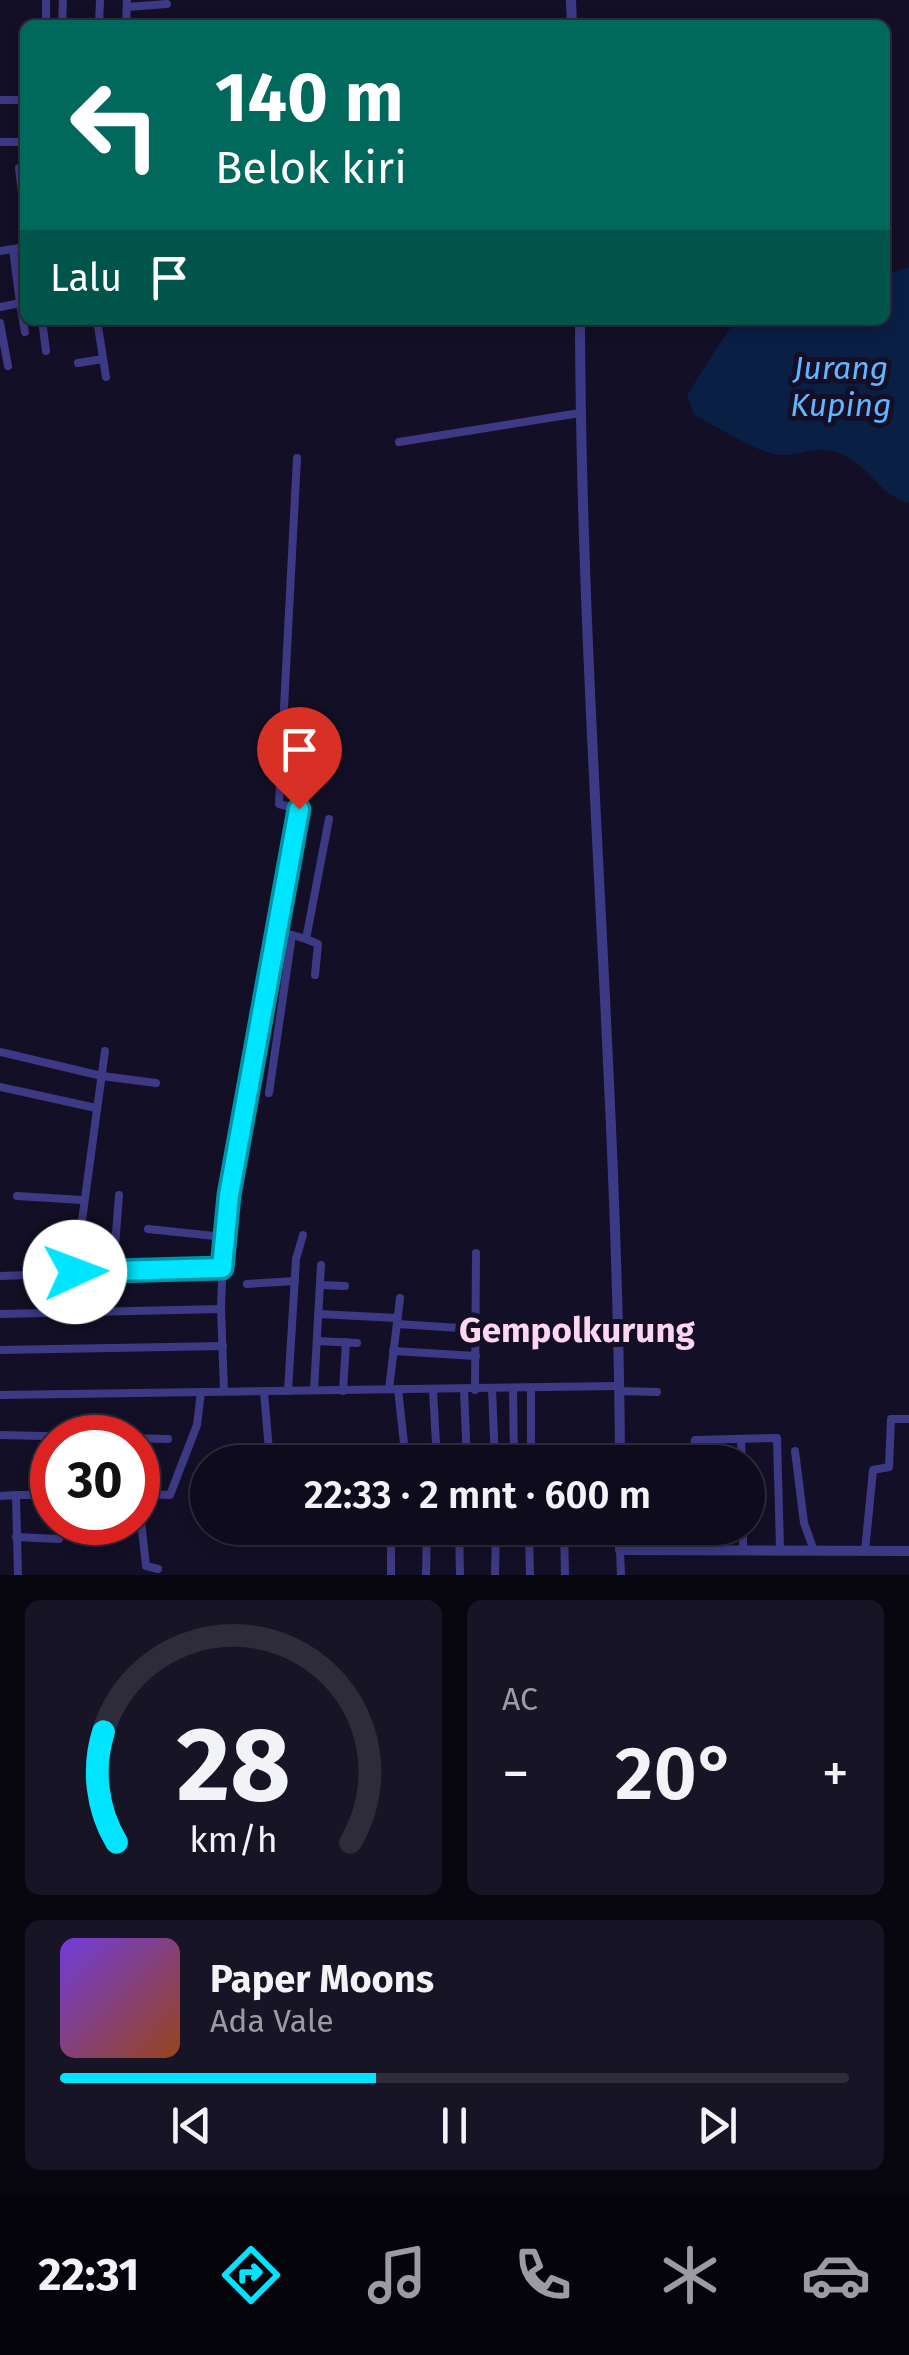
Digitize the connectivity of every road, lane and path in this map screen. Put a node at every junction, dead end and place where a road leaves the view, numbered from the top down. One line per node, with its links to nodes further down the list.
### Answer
1 (127, 3): 2 (street)
2 (167, 4)
3 (19, 168): 4 (street)
4 (20, 176)
5 (20, 248): 6 (street)
6 (14, 250): 7 (street); 8 (street)
7 (0, 251)
8 (20, 303): 9 (street)
9 (0, 306)
10 (0, 323): 19 (street)
11 (24, 325): 15 (street)
12 (43, 325): 16 (street)
13 (98, 325): 17 (street)
14 (580, 325): 21 (street)
15 (25, 332)
16 (46, 351)
17 (103, 359): 18 (street); 20 (street)
18 (78, 364)
19 (8, 366)
20 (106, 377)
21 (580, 413): 22 (street); 71 (street)
22 (399, 442)
23 (297, 458): 25 (street)
24 (330, 819): 27 (street)
25 (278, 931): 26 (street); 31 (street)
26 (292, 935): 27 (street); 32 (street)
27 (306, 939): 28 (street)
28 (315, 975)
29 (105, 1051): 33 (street)
30 (0, 1052): 33 (street)
31 (257, 1054): 32 (street); 45 (street)
32 (273, 1058): 36 (street)
33 (102, 1076): 34 (street); 37 (street)
34 (156, 1083)
35 (0, 1086): 37 (street)
36 (269, 1094)
37 (96, 1108): 40 (street)
38 (16, 1196): 40 (street)
39 (119, 1196): 42 (street)
40 (82, 1200): 51 (street)
41 (102, 1224): 42 (street)
42 (117, 1224): 50 (street)
43 (148, 1229): 45 (street)
44 (303, 1235): 53 (street)
45 (224, 1236): 49 (street)
46 (476, 1253): 62 (street)
47 (322, 1265): 55 (street)
48 (0, 1266): 52 (street)
49 (222, 1268): 50 (street); 58 (street)
50 (113, 1271): 51 (street)
51 (75, 1272): 52 (street)
52 (0, 1276)
53 (294, 1281): 54 (street); 81 (street)
54 (247, 1284)
55 (320, 1286): 56 (street); 60 (street)
56 (344, 1286)
57 (400, 1298): 61 (street)
58 (220, 1310): 59 (street); 66 (street)
59 (0, 1314)
60 (319, 1314): 61 (street); 63 (street)
61 (397, 1321): 62 (street); 68 (street)
62 (476, 1329): 69 (street)
63 (318, 1341): 64 (street); 75 (street)
64 (346, 1342): 65 (street); 76 (street)
65 (357, 1343)
66 (223, 1346): 67 (street); 80 (street)
67 (0, 1350)
68 (394, 1350): 69 (street); 72 (street)
69 (476, 1356): 79 (street)
70 (513, 1388): 73 (street); 74 (street); 95 (street)
71 (619, 1388): 74 (street); 84 (street); 97 (street)
72 (394, 1389): 76 (street); 77 (street); 91 (street)
73 (492, 1389): 79 (street); 94 (street)
74 (531, 1389): 96 (street)
75 (314, 1390): 76 (street); 81 (street)
76 (343, 1390)
77 (433, 1390): 78 (street); 92 (street)
78 (464, 1390): 79 (street); 93 (street)
79 (475, 1390)
80 (224, 1391): 82 (street); 83 (street)
81 (288, 1391): 83 (street)
82 (201, 1392): 85 (street); 103 (street)
83 (264, 1392): 90 (street)
84 (657, 1392)
85 (0, 1395)
86 (909, 1419): 120 (street)
87 (0, 1435): 88 (street)
88 (168, 1438)
89 (741, 1440): 98 (street); 99 (street); 117 (street)
90 (269, 1445)
91 (403, 1445)
92 (437, 1445)
93 (466, 1445)
94 (494, 1445)
95 (514, 1445)
96 (531, 1445)
97 (620, 1445)
98 (694, 1445)
99 (741, 1445)
100 (795, 1451): 118 (street)
101 (16, 1495): 102 (street); 104 (street); 105 (street)
102 (30, 1495)
103 (160, 1495)
104 (0, 1496)
105 (16, 1537): 106 (street); 123 (street)
106 (30, 1538)
107 (144, 1545): 122 (street)
108 (392, 1545): 124 (street)
109 (427, 1545): 125 (street)
110 (459, 1545): 126 (street)
111 (496, 1545): 127 (street)
112 (529, 1545): 128 (street)
113 (564, 1545): 129 (street)
114 (620, 1545): 119 (street)
115 (743, 1545): 116 (street)
116 (743, 1548): 117 (street); 119 (street)
117 (780, 1548): 118 (street)
118 (813, 1548): 120 (street)
119 (620, 1550): 130 (street)
120 (865, 1551): 121 (street)
121 (909, 1551)
122 (158, 1569)
123 (18, 1575)
124 (391, 1575)
125 (426, 1575)
126 (460, 1575)
127 (495, 1575)
128 (530, 1575)
129 (565, 1575)
130 (621, 1575)

